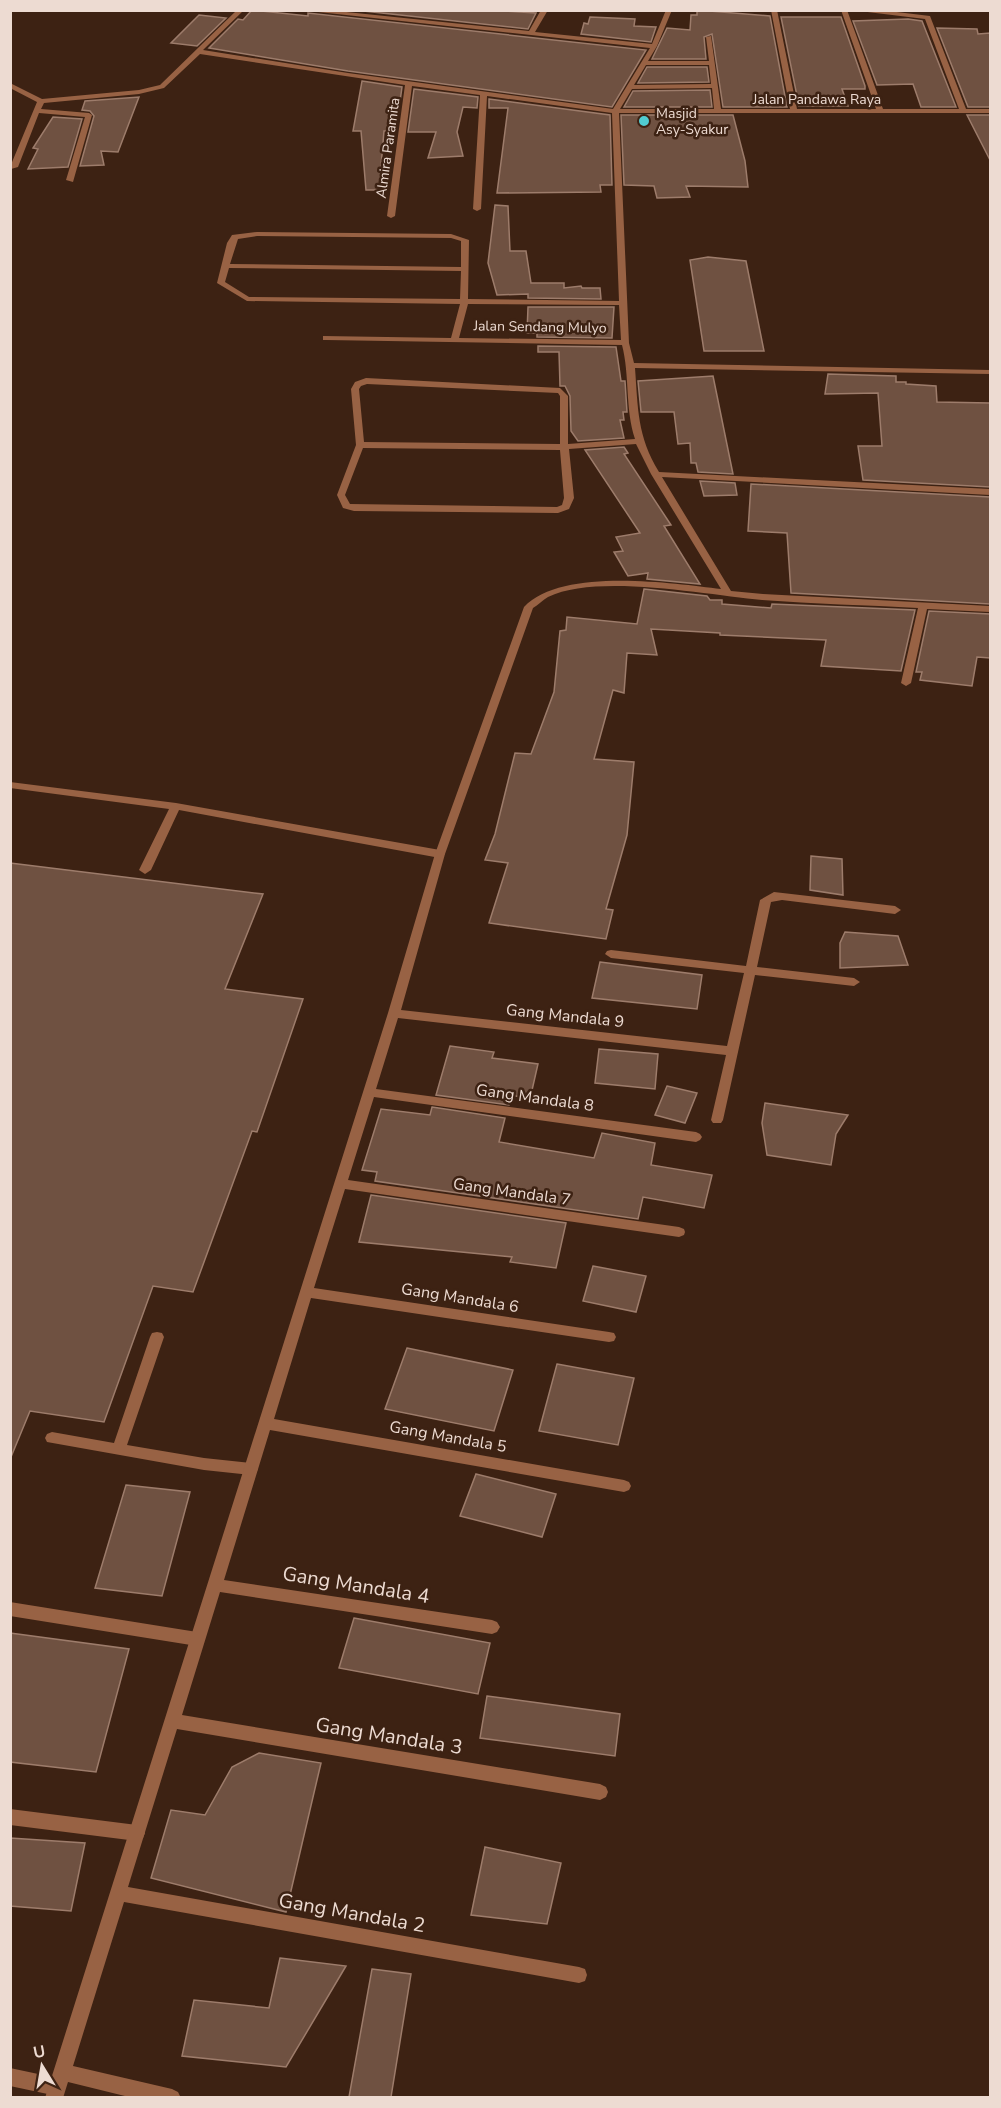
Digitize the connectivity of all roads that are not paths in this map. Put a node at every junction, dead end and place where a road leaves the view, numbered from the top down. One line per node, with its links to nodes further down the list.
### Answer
1 (241, 10): 11 (street)
2 (303, 10): 8 (street)
3 (545, 10): 8 (street)
4 (669, 10): 10 (street)
5 (774, 10): 24 (street)
6 (844, 10): 20 (street)
7 (854, 10): 25 (street)
8 (530, 34): 10 (street)
9 (709, 37): 13 (street)
10 (654, 46): 12 (street)
11 (201, 52): 14 (street, Jalan Pandawa Raya); 19 (street)
12 (643, 63): 13 (street); 17 (street)
13 (713, 63): 16 (street)
14 (409, 83): 18 (street, Jalan Pandawa Raya); 30 (street, Almira Paramita)
15 (10, 85): 19 (street)
16 (716, 86): 17 (street); 23 (street)
17 (629, 87): 22 (street)
18 (484, 93): 22 (street, Jalan Pandawa Raya); 29 (street)
19 (40, 101): 21 (street)
20 (880, 110): 24 (street, Jalan Pandawa Raya); 25 (street, Jalan Pandawa Raya)
21 (37, 111): 27 (street); 28 (street)
22 (615, 111): 23 (street, Jalan Pandawa Raya); 34 (street)
23 (718, 111): 24 (street, Jalan Pandawa Raya)
24 (794, 111)
25 (963, 111): 26 (street, Jalan Pandawa Raya)
26 (990, 111)
27 (14, 167)
28 (70, 180)
29 (477, 209)
30 (391, 216)
31 (224, 266): 32 (street); 32 (street); 33 (street)
32 (465, 269): 33 (street)
33 (464, 302): 34 (street); 36 (street)
34 (622, 303): 37 (street)
35 (326, 338): 36 (street, Jalan Sendang Mulyo)
36 (455, 338): 37 (street, Jalan Sendang Mulyo)
37 (625, 343): 38 (street)
38 (631, 365): 39 (street); 40 (street)
39 (990, 372)
40 (639, 441): 42 (street); 43 (street)
41 (360, 445): 42 (street); 42 (street); 42 (street)
42 (564, 447)
43 (655, 474): 44 (street); 45 (street)
44 (990, 492)
45 (728, 592): 46 (street); 51 (street)
46 (923, 606): 47 (street); 48 (street)
47 (990, 609)
48 (906, 683)
49 (10, 785): 50 (street)
50 (176, 806): 51 (street); 52 (street)
51 (440, 854): 57 (street)
52 (145, 870)
53 (895, 910): 55 (street)
54 (610, 954): 55 (street)
55 (749, 971): 56 (street); 58 (street)
56 (854, 982)
57 (394, 1013): 58 (street, Gang Mandala 9); 59 (street)
58 (732, 1051): 60 (street)
59 (369, 1092): 61 (street, Gang Mandala 8); 62 (street)
60 (717, 1120)
61 (696, 1137)
62 (340, 1184): 63 (street, Gang Mandala 7); 64 (street)
63 (679, 1232)
64 (307, 1292): 66 (street, Gang Mandala 6); 67 (street)
65 (157, 1337): 69 (street)
66 (609, 1337)
67 (265, 1422): 70 (street); 71 (street, Gang Mandala 5)
68 (52, 1438): 69 (street)
69 (119, 1449): 70 (street)
70 (251, 1469): 72 (street)
71 (624, 1486)
72 (214, 1585): 74 (street, Gang Mandala 4); 75 (street)
73 (10, 1610): 75 (street)
74 (492, 1627)
75 (197, 1639): 76 (street)
76 (172, 1721): 77 (street, Gang Mandala 3); 79 (street)
77 (600, 1792)
78 (10, 1817): 79 (street)
79 (136, 1833): 80 (street)
80 (118, 1893): 81 (street, Gang Mandala 2); 83 (street)
81 (579, 1975)
82 (10, 2077): 83 (street)
83 (57, 2086): 84 (street)
84 (172, 2097)

